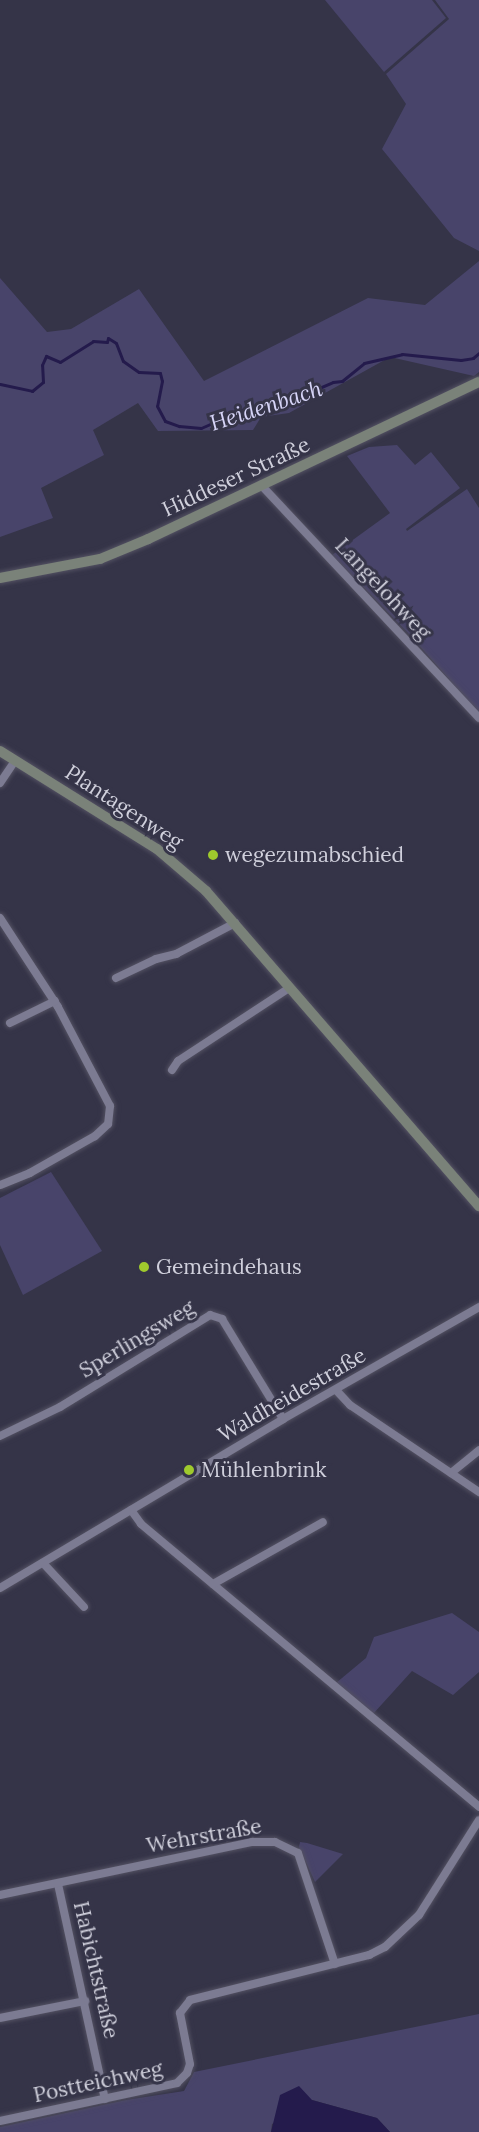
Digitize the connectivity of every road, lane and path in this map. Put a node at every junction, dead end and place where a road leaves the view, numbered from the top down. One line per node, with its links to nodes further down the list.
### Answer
1 (479, 382): 2 (street, Hiddeser Straße)
2 (261, 485): 3 (street, Hiddeser Straße); 4 (street, Langelohweg)
3 (0, 578)
4 (479, 718)
5 (0, 751): 6 (street, Plantagenweg)
6 (15, 761): 7 (street); 9 (street, Plantagenweg)
7 (0, 783)
8 (0, 918): 12 (street)
9 (235, 923): 10 (street); 11 (street, Plantagenweg)
10 (116, 978)
11 (289, 988): 14 (street); 16 (street, Plantagenweg)
12 (55, 1001): 13 (street); 15 (street)
13 (10, 1023)
14 (172, 1070)
15 (0, 1185)
16 (479, 1205)
17 (479, 1307): 18 (street, Waldheidestraße)
18 (336, 1390): 19 (street, Waldheidestraße); 22 (street)
19 (284, 1419): 20 (street, Sperlingsweg); 24 (street, Waldheidestraße)
20 (0, 1436)
21 (479, 1450): 22 (street)
22 (451, 1473): 23 (street)
23 (479, 1492)
24 (130, 1510): 26 (street, Waldheidestraße); 27 (street)
25 (323, 1522): 27 (street)
26 (43, 1563): 28 (street, Waldheidestraße); 29 (street)
27 (213, 1584): 30 (street)
28 (0, 1588)
29 (84, 1607)
30 (479, 1807)
31 (479, 1820): 34 (street)
32 (58, 1884): 33 (street, Wehrstraße); 34 (street, Wehrstraße); 35 (street, Habichtstraße)
33 (0, 1895)
34 (335, 1964): 37 (street, Postteichweg)
35 (85, 2001): 36 (street); 37 (street, Habichtstraße)
36 (0, 2018)
37 (105, 2098): 38 (street, Postteichweg)
38 (0, 2121)

